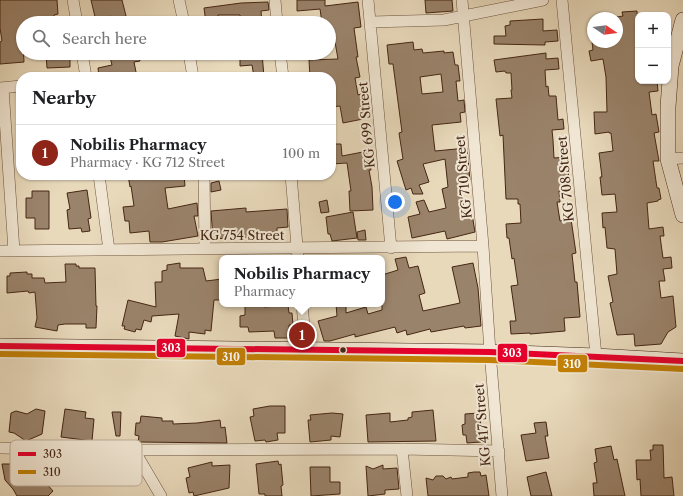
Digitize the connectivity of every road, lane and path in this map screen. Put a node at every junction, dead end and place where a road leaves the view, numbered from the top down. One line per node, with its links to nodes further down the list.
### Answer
1 (73, 0): 8 (street)
2 (179, 0): 9 (street)
3 (275, 0): 10 (street)
4 (368, 0): 13 (street, KG 699 Street)
5 (462, 0): 11 (street, KG 710 Street)
6 (543, 0): 11 (street)
7 (562, 0): 38 (street, KG 708 Street)
8 (76, 16)
9 (182, 16)
10 (276, 16)
11 (464, 17): 13 (street); 27 (street, KG 710 Street)
12 (683, 20): 22 (main road)
13 (371, 22): 29 (street, KG 699 Street)
14 (83, 60): 17 (street)
15 (190, 60): 18 (street)
16 (281, 60): 19 (street)
17 (85, 72)
18 (192, 72)
19 (282, 72)
20 (16, 87): 21 (street)
21 (2, 88): 32 (street)
22 (676, 158): 26 (main road)
23 (100, 180): 30 (street)
24 (204, 180): 28 (street)
25 (291, 180): 33 (street)
26 (683, 215)
27 (483, 246): 29 (street, KG 754 Street); 37 (street, KG 710 Street)
28 (206, 248): 30 (street, KG 754 Street); 33 (street, KG 754 Street)
29 (391, 248): 33 (street, KG 754 Street)
30 (109, 250): 32 (street, KG 754 Street)
31 (0, 251): 32 (street, KG 754 Street)
32 (14, 251)
33 (298, 253)
34 (302, 307): 36 (street)
35 (0, 346): 36 (main road)
36 (306, 350): 37 (main road)
37 (490, 352): 38 (main road); 44 (street, KG 417 Street)
38 (596, 356): 39 (main road)
39 (683, 361)
40 (0, 448): 41 (street)
41 (10, 448)
42 (402, 449): 43 (street); 44 (street); 47 (street)
43 (142, 450)
44 (499, 451): 48 (street, KG 417 Street)
45 (142, 464): 46 (street)
46 (161, 496)
47 (407, 496)
48 (502, 496)

